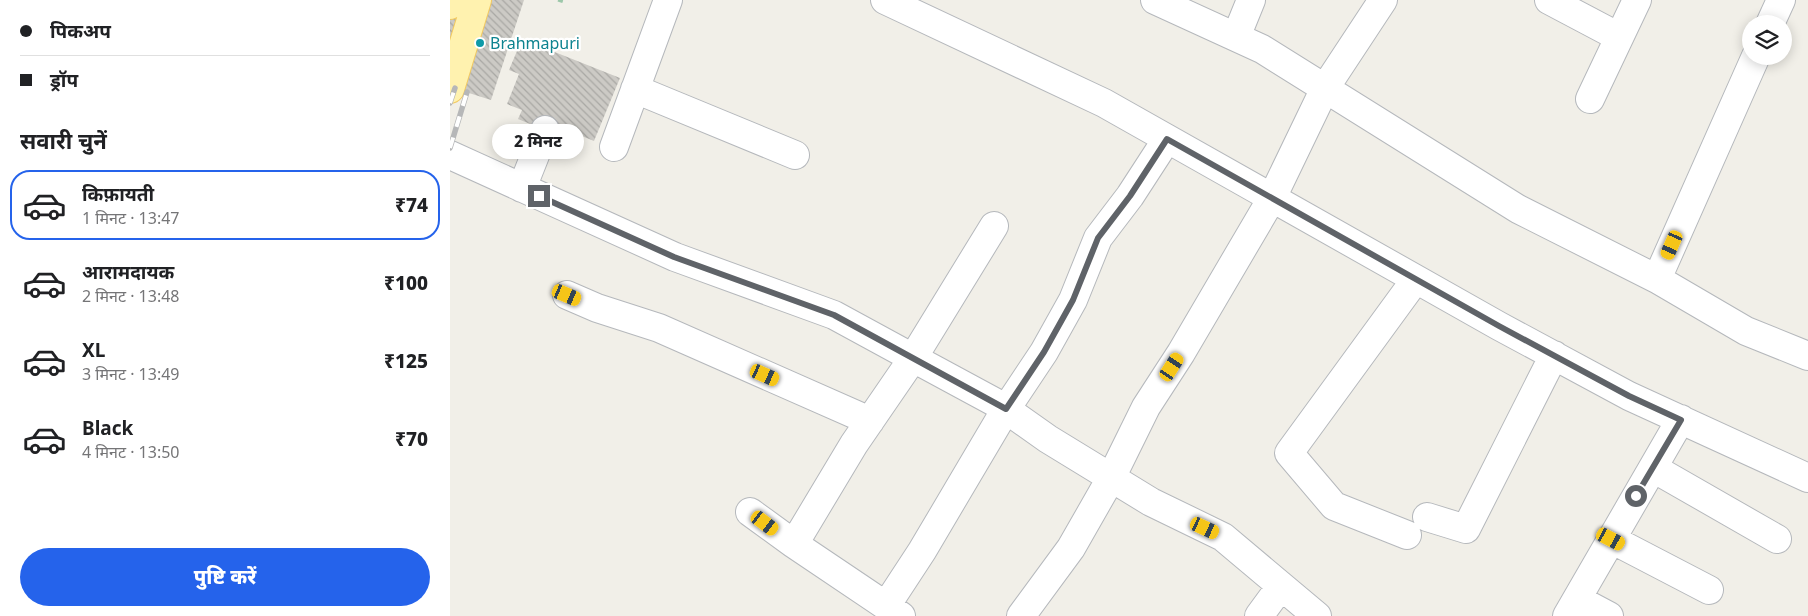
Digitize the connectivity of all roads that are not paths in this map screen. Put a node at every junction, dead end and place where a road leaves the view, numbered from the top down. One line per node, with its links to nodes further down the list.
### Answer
1 (452, 0): 11 (main road)
2 (478, 0): 17 (main road)
3 (668, 0): 18 (street)
4 (885, 0): 21 (street)
5 (1155, 0): 13 (street)
6 (1251, 0): 13 (street)
7 (1383, 0): 16 (street)
8 (1549, 0): 14 (street)
9 (1637, 0): 14 (street)
10 (1781, 0): 12 (street)
11 (450, 5)
12 (1774, 15)
13 (1236, 37): 16 (street)
14 (1619, 37): 19 (street)
15 (1752, 65): 29 (street)
16 (1325, 88): 26 (street); 29 (street)
17 (450, 89)
18 (635, 89): 22 (street); 24 (street)
19 (1590, 99)
20 (545, 130): 25 (street)
21 (1167, 139): 26 (street); 34 (street)
22 (614, 147)
23 (450, 155): 25 (street)
24 (795, 155)
25 (522, 188): 33 (street)
26 (1272, 198): 28 (street); 38 (street)
27 (994, 226): 33 (street)
28 (1416, 280): 31 (street); 31 (street)
29 (1657, 280): 32 (street)
30 (567, 295): 36 (street)
31 (1554, 355): 35 (street)
32 (1808, 356)
33 (913, 358): 34 (street); 36 (street)
34 (1006, 409): 38 (street); 47 (street)
35 (1681, 420): 37 (street); 39 (street)
36 (870, 421): 43 (street)
37 (1653, 468): 41 (street); 42 (street)
38 (1111, 478): 44 (street); 48 (street)
39 (1808, 478)
40 (750, 512): 43 (street)
41 (1611, 539): 45 (street); 46 (street)
42 (1777, 539)
43 (794, 544): 47 (street)
44 (1281, 586): 49 (street); 50 (street)
45 (1709, 590)
46 (1572, 608): 51 (street)
47 (893, 611)
48 (1021, 616)
49 (1259, 616)
50 (1317, 616)
51 (1609, 616)

